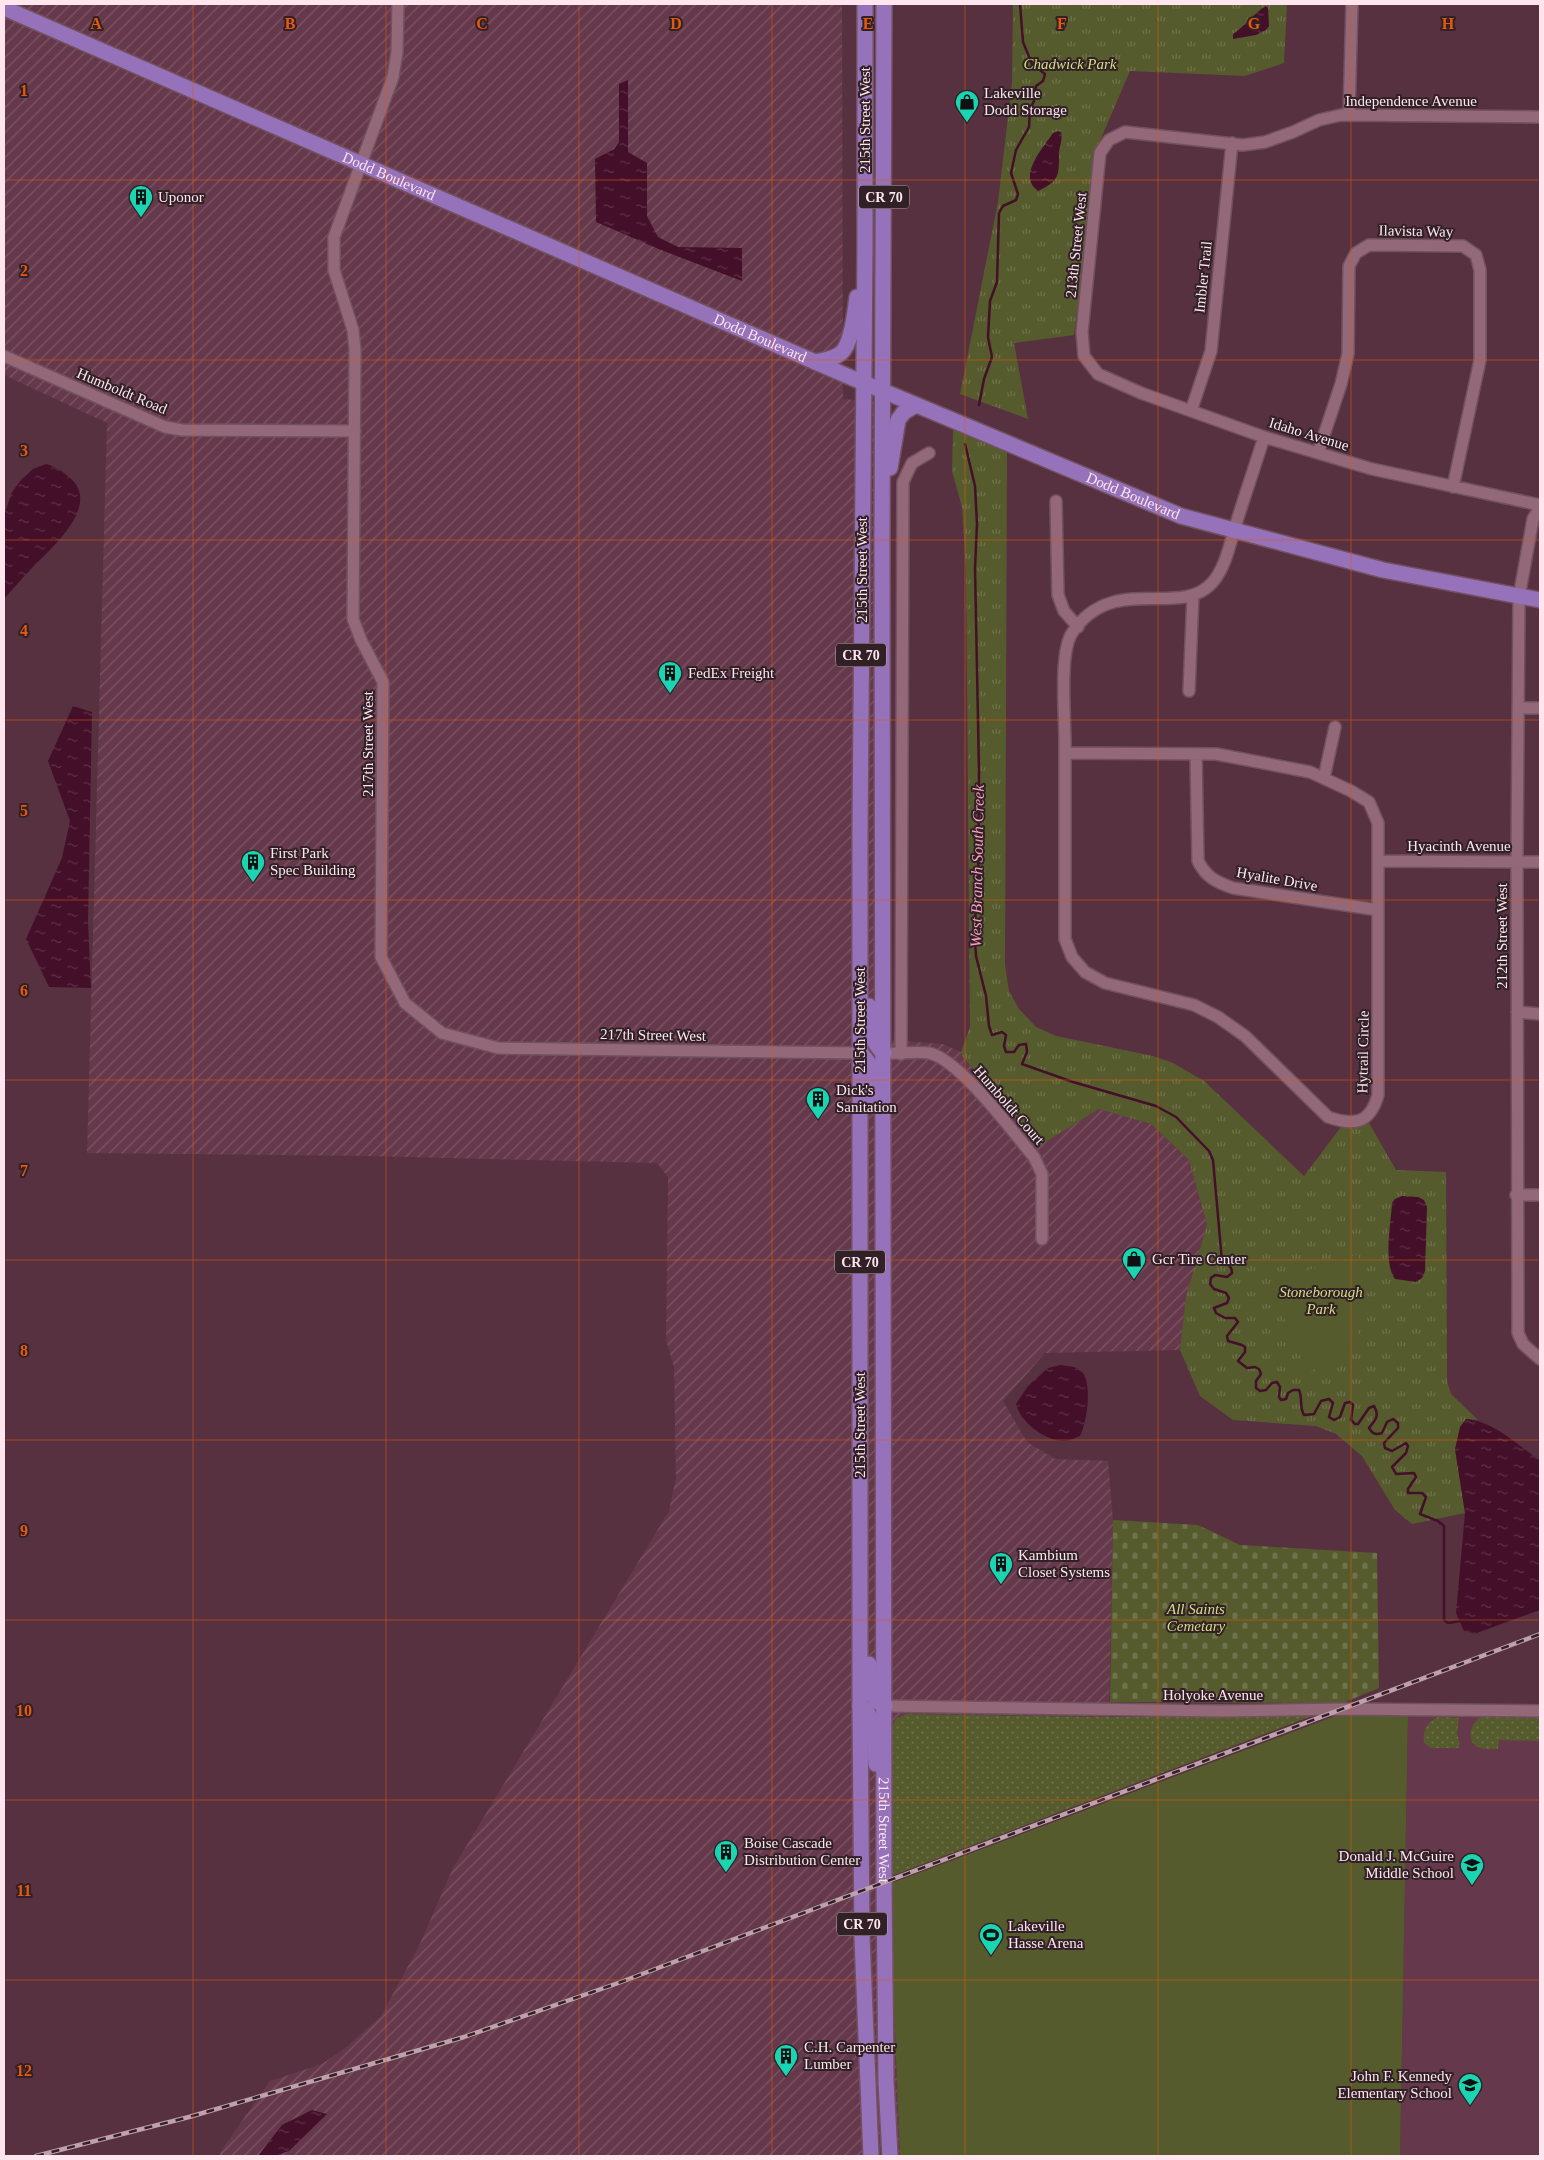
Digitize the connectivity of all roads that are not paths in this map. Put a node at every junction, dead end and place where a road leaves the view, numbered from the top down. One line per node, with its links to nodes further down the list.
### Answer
1 (398, 4): 10 (street, 217th Street West)
2 (864, 4): 11 (main road, 215th Street West / CR 70)
3 (884, 4): 16 (main road, 215th Street West / CR 70)
4 (1352, 4): 6 (street)
5 (4, 8): 10 (main road, Dodd Boulevard)
6 (1350, 115): 7 (street, Independence Avenue); 9 (street, Independence Avenue)
7 (1540, 117)
8 (1109, 140): 9 (street, Independence Avenue); 13 (street, 213th Street West)
9 (1232, 144): 18 (street, Imbler Trail)
10 (361, 162): 14 (main road, Dodd Boulevard); 19 (street, 217th Street West)
11 (865, 248): 14 (main road); 15 (main road, 215th Street West / CR 70)
12 (4, 356): 19 (street, Humboldt Road)
13 (1084, 356): 18 (street, Idaho Avenue)
14 (815, 362): 15 (main road, Dodd Boulevard)
15 (863, 383): 16 (main road, Dodd Boulevard); 43 (main road, 215th Street West / CR 70)
16 (882, 391): 17 (main road, Dodd Boulevard); 27 (main road, 215th Street West / CR 70)
17 (916, 405): 26 (main road, Dodd Boulevard); 27 (main road)
18 (1191, 411): 20 (street, Idaho Avenue)
19 (355, 431): 46 (street, 217th Street West)
20 (1264, 437): 22 (street, Idaho Avenue); 26 (street)
21 (928, 452): 48 (street)
22 (1318, 453): 23 (street, Idaho Avenue); 23 (street, Ilavista Way)
23 (1452, 486): 25 (street, Idaho Avenue)
24 (1056, 501): 31 (street)
25 (1540, 506): 29 (street, 212th Street West)
26 (1234, 530): 28 (street, Hytrail Circle); 29 (main road, Dodd Boulevard)
27 (882, 537): 47 (main road, 215th Street West / CR 70)
28 (1192, 595): 31 (street, Hytrail Circle); 32 (street)
29 (1519, 597): 30 (main road, Dodd Boulevard); 33 (street, 212th Street West)
30 (1540, 600)
31 (1078, 627): 36 (street, Hytrail Circle)
32 (1189, 691)
33 (1518, 708): 34 (street); 40 (street, 212th Street West)
34 (1540, 708)
35 (1334, 727): 38 (street)
36 (1065, 753): 37 (street, Hytrail Circle); 42 (street, Hytrail Circle)
37 (1196, 754): 38 (street, Hytrail Circle); 42 (street, Hyalite Drive)
38 (1324, 778): 39 (street, Hytrail Circle)
39 (1378, 861): 40 (street, Hyacinth Avenue); 42 (street, Hytrail Circle)
40 (1517, 861): 41 (street, Hyacinth Avenue); 44 (street, 212th Street West)
41 (1540, 862)
42 (1378, 910)
43 (860, 927): 46 (main road, 215th Street West / CR 70); 47 (main road)
44 (1516, 1012): 45 (street); 50 (street, 212th Street West)
45 (1540, 1014)
46 (860, 1053): 49 (main road); 54 (main road, 215th Street West / CR 70)
47 (884, 1053): 48 (street, Humboldt Court); 49 (main road, 215th Street West / CR 70)
48 (901, 1054): 52 (street, Humboldt Court)
49 (884, 1176): 56 (main road, 215th Street West / CR 70)
50 (1516, 1195): 51 (street); 53 (street, 212th Street West)
51 (1540, 1195)
52 (1042, 1239)
53 (1540, 1359)
54 (860, 1574): 55 (main road, 215th Street West / CR 70); 56 (main road)
55 (860, 1706): 58 (main road); 59 (main road, 215th Street West / CR 70)
56 (885, 1706): 57 (street, Holyoke Avenue); 58 (main road, 215th Street West / CR 70)
57 (1540, 1711)
58 (884, 1820): 60 (main road, 215th Street West / CR 70)
59 (871, 2156)
60 (890, 2156)

